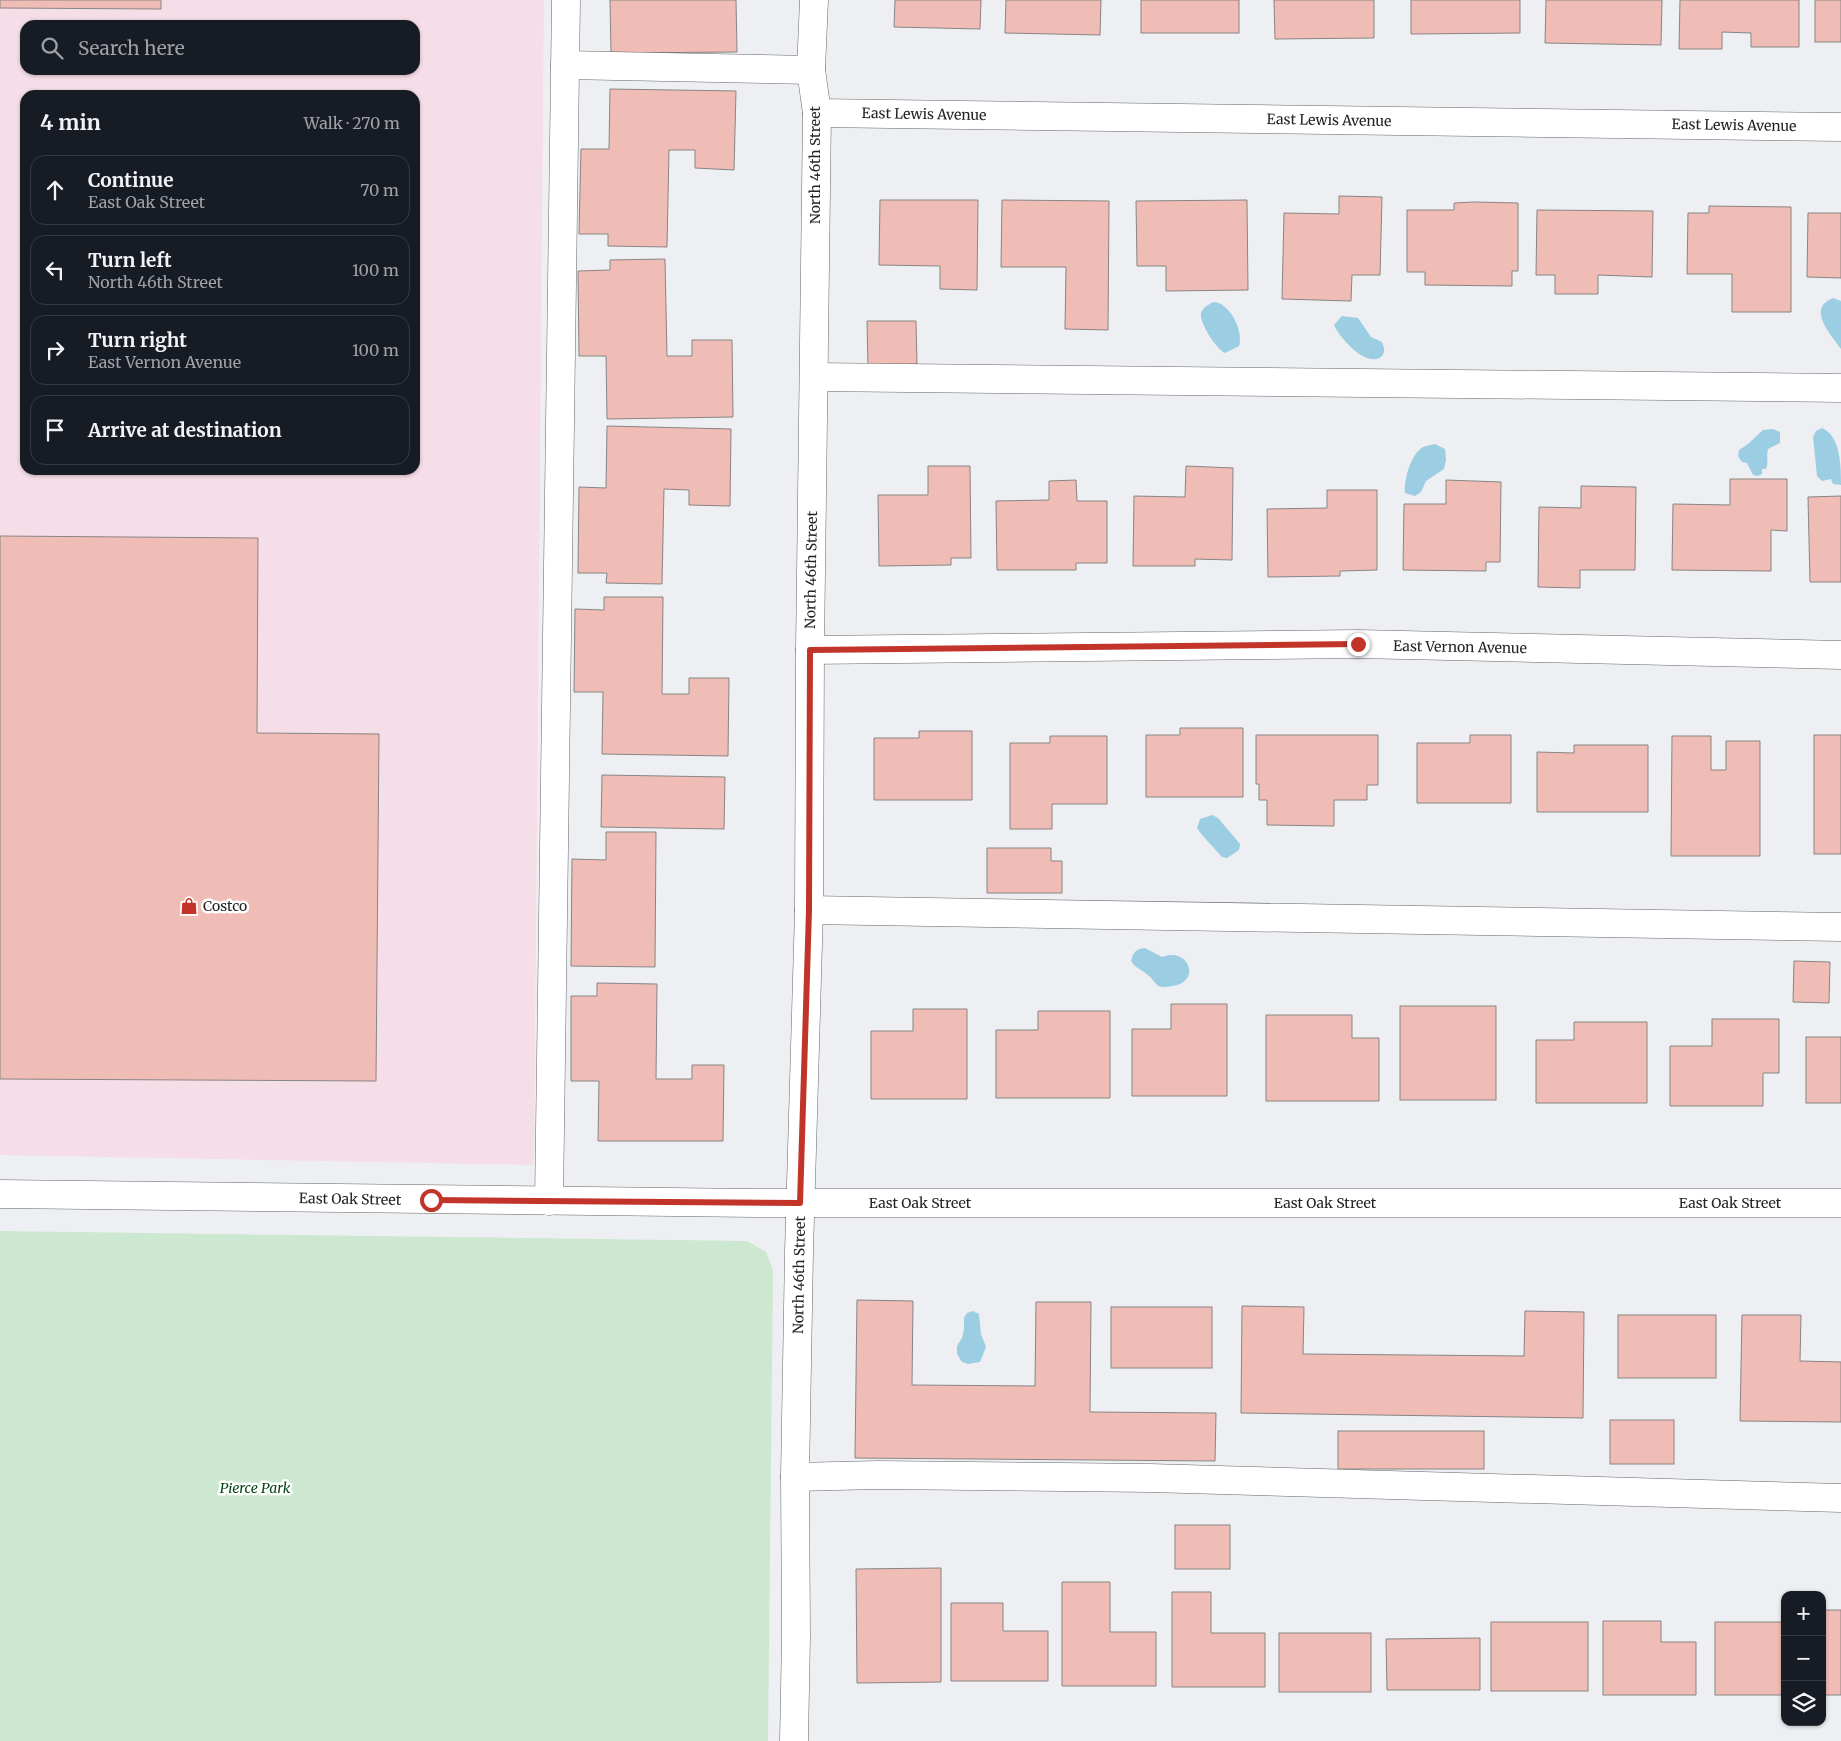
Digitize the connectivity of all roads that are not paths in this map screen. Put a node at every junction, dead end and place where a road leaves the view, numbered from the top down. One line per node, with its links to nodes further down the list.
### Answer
1 (566, 0): 3 (street)
2 (814, 0): 4 (street, North 46th Street)
3 (565, 65): 4 (street); 14 (street)
4 (811, 70): 5 (street, North 46th Street)
5 (817, 112): 6 (street, East Lewis Avenue); 7 (street, North 46th Street)
6 (1841, 126)
7 (814, 377): 8 (street); 9 (street, North 46th Street)
8 (1841, 388)
9 (810, 650): 10 (street, East Vernon Avenue); 11 (street, North 46th Street)
10 (1841, 655)
11 (809, 910): 12 (street); 15 (street, North 46th Street)
12 (1841, 926)
13 (0, 1194): 14 (street, East Oak Street)
14 (549, 1201): 15 (street, East Oak Street)
15 (800, 1203): 16 (street, East Oak Street); 17 (street, North 46th Street)
16 (1841, 1203)
17 (796, 1477): 18 (street); 19 (street, North 46th Street)
18 (1841, 1498)
19 (794, 1741)

